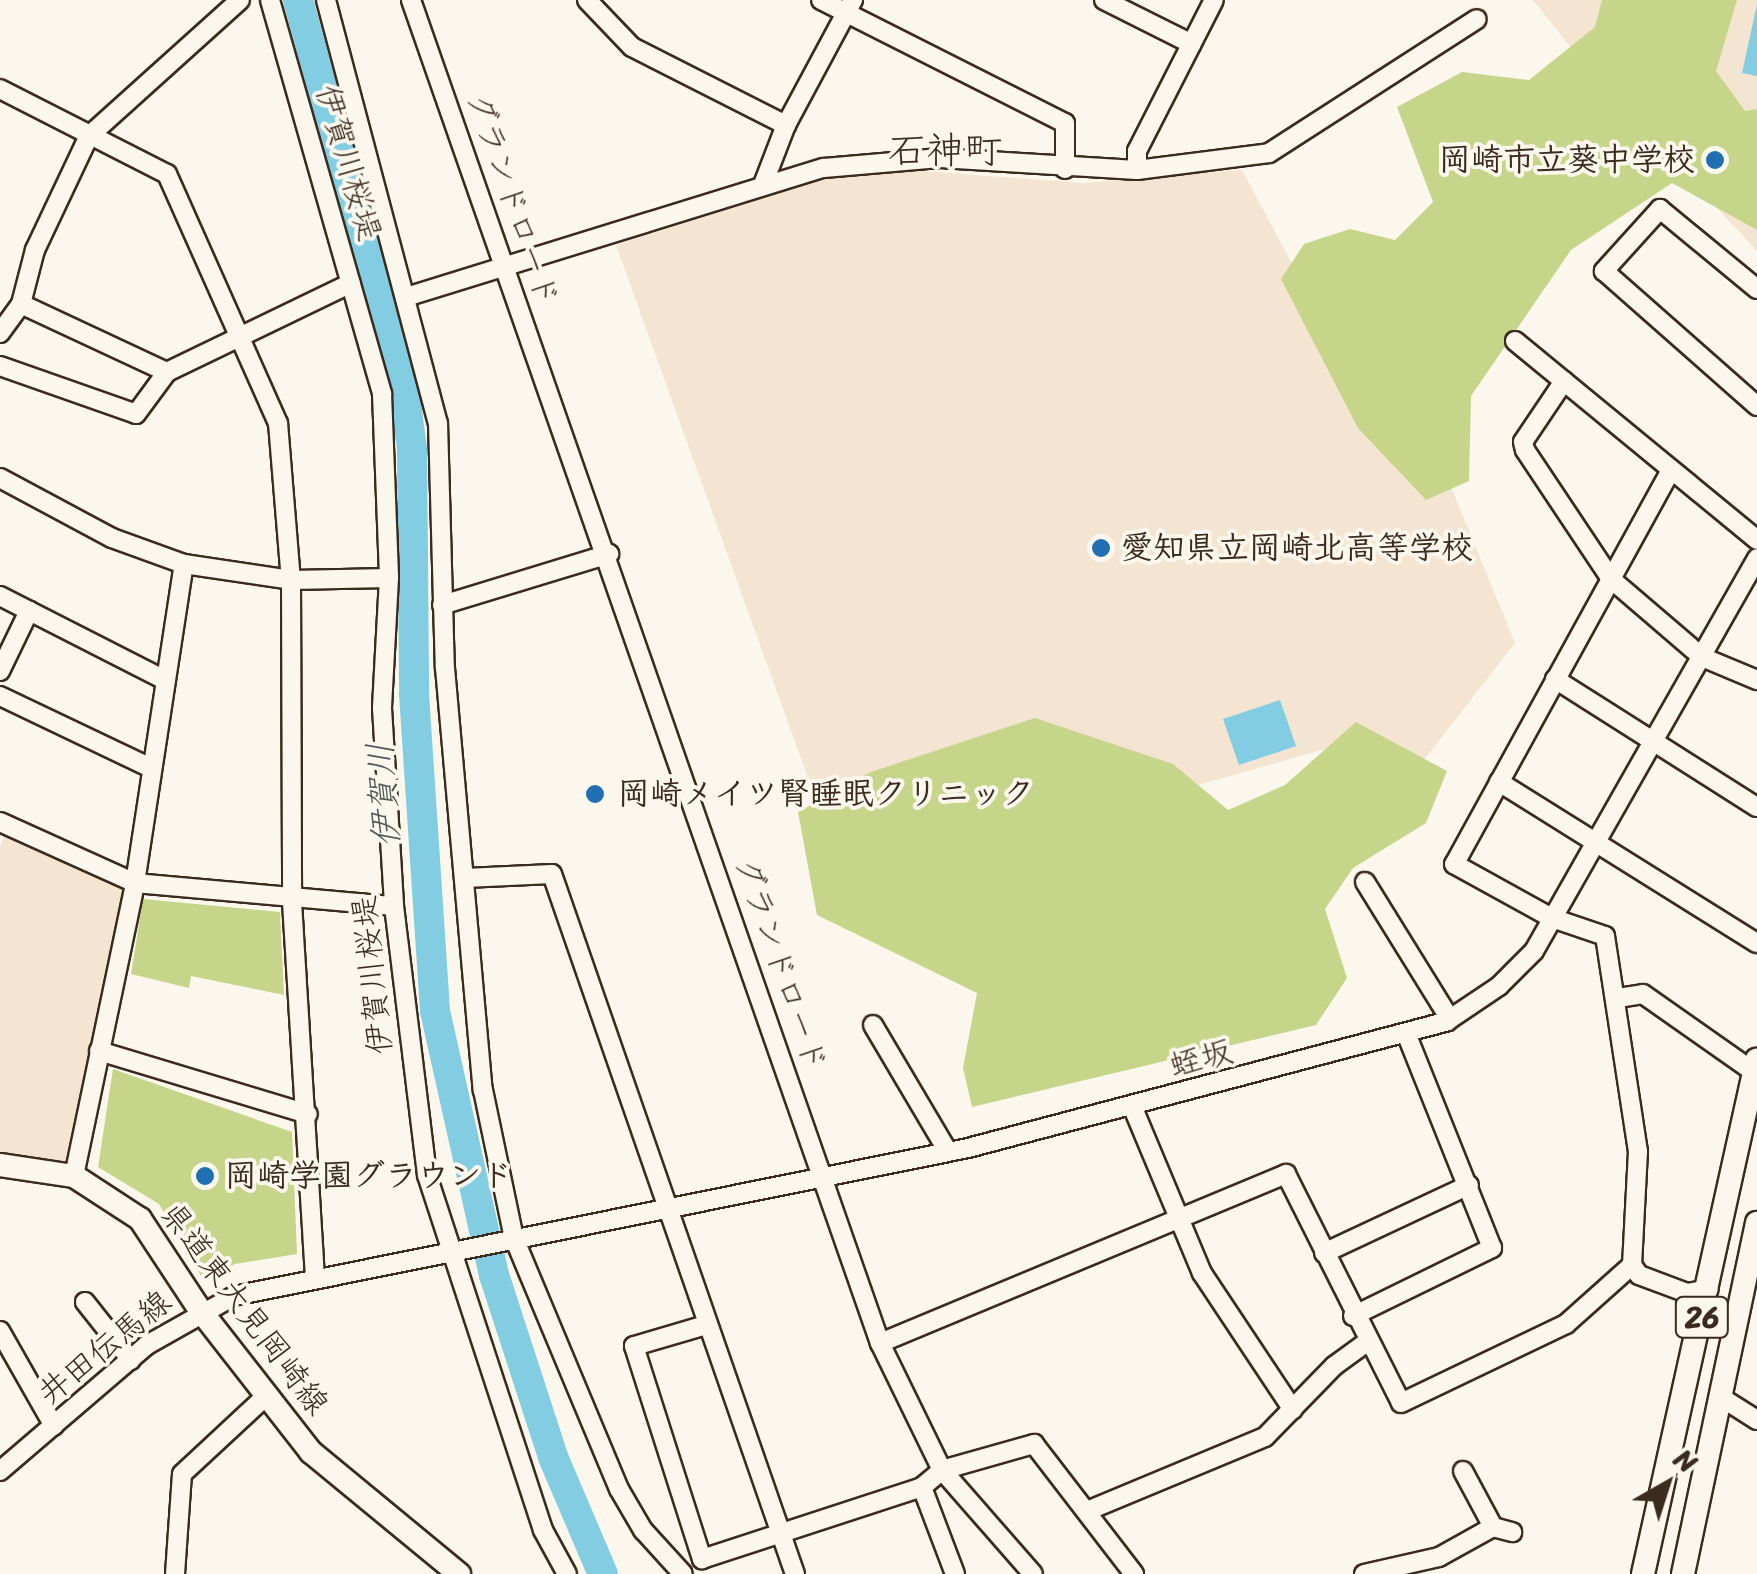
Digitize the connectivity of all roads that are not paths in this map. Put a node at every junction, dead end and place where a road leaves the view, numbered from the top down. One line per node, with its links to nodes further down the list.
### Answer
1 (240, 0): 14 (street)
2 (270, 0): 19 (street, 伊賀川桜堤)
3 (326, 0): 21 (street, 伊賀川桜堤)
4 (411, 0): 18 (street, グランドロード)
5 (587, 0): 13 (street)
6 (821, 0): 9 (street)
7 (1104, 0): 11 (street)
8 (1214, 0): 11 (street)
9 (850, 6): 13 (street); 15 (street)
10 (1478, 18): 16 (street)
11 (1192, 44): 16 (street)
12 (0, 89): 14 (street)
13 (786, 125): 17 (street)
14 (90, 136): 22 (street); 24 (street)
15 (1065, 169): 16 (street); 17 (street)
16 (1137, 170)
17 (764, 182): 18 (street)
18 (504, 268): 21 (street); 33 (street, グランドロード)
19 (352, 283): 24 (street); 36 (street, 伊賀川桜堤)
20 (1757, 290): 29 (street)
21 (406, 296): 40 (street, 伊賀川桜堤)
22 (21, 304): 23 (street); 27 (street)
23 (0, 332)
24 (238, 334): 27 (street); 38 (street)
25 (1514, 341): 28 (street)
26 (0, 366): 27 (street)
27 (167, 372)
28 (1564, 381): 30 (street); 37 (street)
29 (1757, 406)
30 (1671, 470): 32 (street); 37 (street)
31 (0, 478): 35 (street)
32 (1757, 540)
33 (609, 554): 40 (street); 72 (street, グランドロード)
34 (1757, 558): 42 (street, 蛭坂)
35 (184, 564): 38 (street); 44 (street)
36 (390, 578): 38 (street); 58 (street, 伊賀川桜堤)
37 (1611, 579): 42 (street); 45 (street)
38 (291, 580): 57 (street)
39 (0, 596): 41 (street)
40 (442, 606): 54 (street)
41 (29, 611): 43 (street); 44 (street)
42 (1702, 657): 46 (street); 48 (street, 蛭坂)
43 (0, 670)
44 (165, 680): 49 (street)
45 (1556, 680): 48 (street); 50 (street)
46 (1757, 680)
47 (0, 696): 49 (street)
48 (1656, 737): 51 (street); 53 (street, 蛭坂)
49 (151, 768): 56 (street)
50 (1500, 782): 53 (street); 59 (street)
51 (1757, 806)
52 (1, 825): 56 (street)
53 (1597, 839): 59 (street, 蛭坂); 60 (street)
54 (465, 878): 74 (street); 77 (street)
55 (1365, 882): 62 (street)
56 (135, 883): 57 (street); 65 (street)
57 (292, 902): 58 (street); 68 (street)
58 (394, 906): 78 (street, 伊賀川桜堤)
59 (1552, 918): 61 (street); 62 (street, 蛭坂)
60 (1757, 943)
61 (1618, 998): 66 (street); 80 (street)
62 (1450, 1020): 64 (street, 蛭坂)
63 (873, 1025): 69 (street)
64 (1408, 1036): 67 (street, 蛭坂); 73 (street)
65 (100, 1050): 68 (street); 71 (street)
66 (1756, 1065): 82 (main road, 26)
67 (1133, 1108): 69 (street, 蛭坂); 75 (street)
68 (308, 1114): 81 (street)
69 (948, 1152): 72 (street, 蛭坂)
70 (0, 1165): 71 (main road, 県道東大見岡崎線)
71 (74, 1176): 84 (main road, 県道東大見岡崎線)
72 (821, 1179): 74 (street, 蛭坂); 88 (street, グランドロード)
73 (1468, 1186): 79 (street); 85 (street)
74 (668, 1210): 77 (street, 蛭坂); 86 (street)
75 (1179, 1216): 79 (street); 88 (street); 93 (street)
76 (1756, 1232): 91 (main road, 26)
77 (514, 1238): 78 (street, 井田伝馬線); 106 (street)
78 (448, 1250): 81 (street, 井田伝馬線); 105 (street, 伊賀川桜堤)
79 (1324, 1253): 85 (street)
80 (1632, 1265): 82 (street); 89 (street)
81 (315, 1276): 84 (street, 井田伝馬線)
82 (1708, 1289): 111 (main road, 26)
83 (85, 1302): 90 (street)
84 (200, 1310): 90 (street, 井田伝馬線); 92 (main road, 県道東大見岡崎線)
85 (1353, 1316): 89 (street)
86 (706, 1325): 101 (street); 101 (street)
87 (0, 1331): 95 (street)
88 (880, 1343): 96 (street, グランドロード)
89 (1366, 1343): 93 (street)
90 (130, 1360): 95 (street, 井田伝馬線)
91 (1720, 1396): 94 (street); 112 (main road, 26)
92 (264, 1397): 103 (street); 104 (main road, 県道東大見岡崎線)
93 (1293, 1410): 100 (street)
94 (1757, 1420)
95 (54, 1426): 97 (street, 井田伝馬線)
96 (942, 1470): 99 (street); 100 (street); 109 (street, グランドロード)
97 (0, 1471)
98 (1464, 1471): 102 (street)
99 (922, 1487): 101 (street); 108 (street)
100 (1087, 1511): 110 (street)
101 (782, 1536): 107 (street)
102 (1375, 1571)
103 (174, 1574)
104 (459, 1574)
105 (568, 1574)
106 (684, 1574)
107 (794, 1574)
108 (955, 1574)
109 (1033, 1574)
110 (1134, 1574)
111 (1644, 1574)
112 (1683, 1574)

